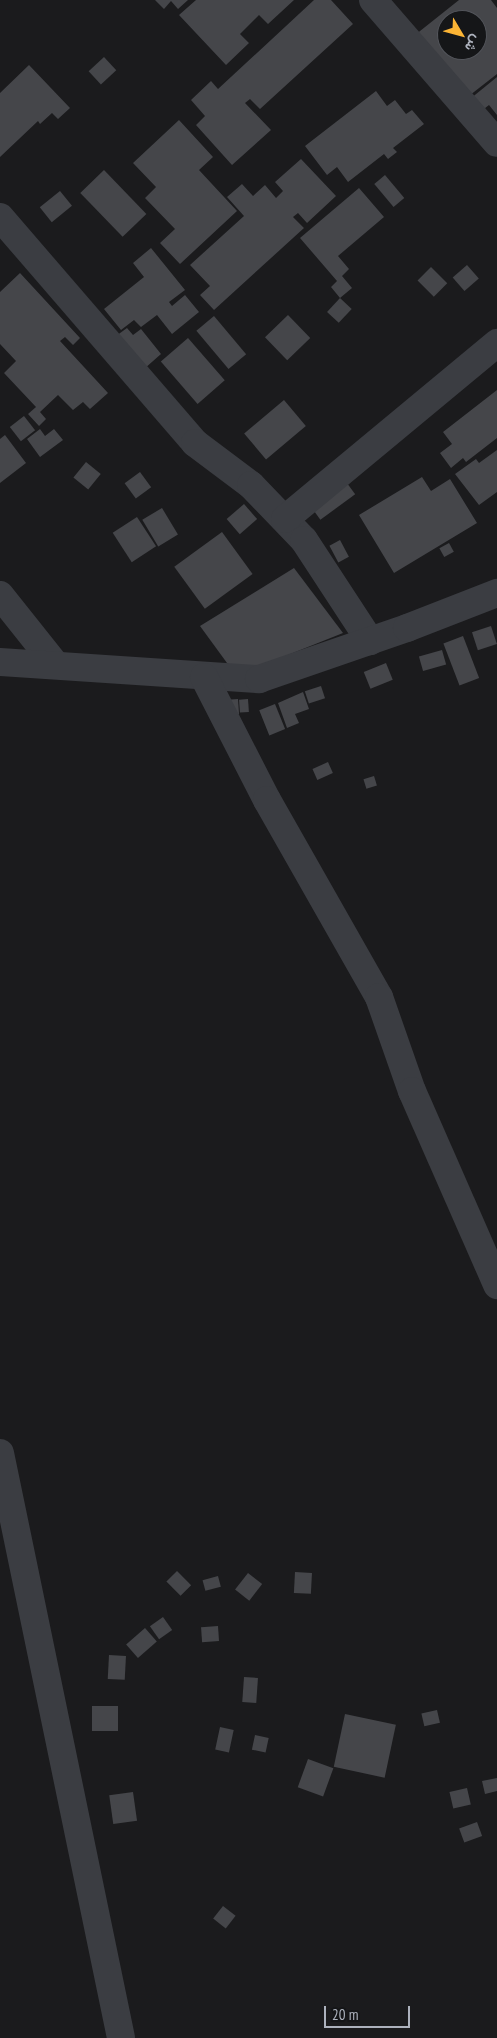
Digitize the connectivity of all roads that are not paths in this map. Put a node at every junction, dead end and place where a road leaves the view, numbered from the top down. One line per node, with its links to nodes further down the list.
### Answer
1 (373, 0): 2 (street)
2 (497, 143)
3 (0, 217): 5 (street)
4 (497, 342): 5 (street)
5 (285, 519): 8 (street)
6 (497, 593): 8 (street)
7 (0, 594): 10 (street)
8 (370, 641): 11 (street)
9 (0, 662): 10 (street)
10 (54, 663): 11 (street)
11 (204, 677): 12 (street)
12 (497, 1285)
13 (0, 1454): 14 (street)
14 (122, 2038)

